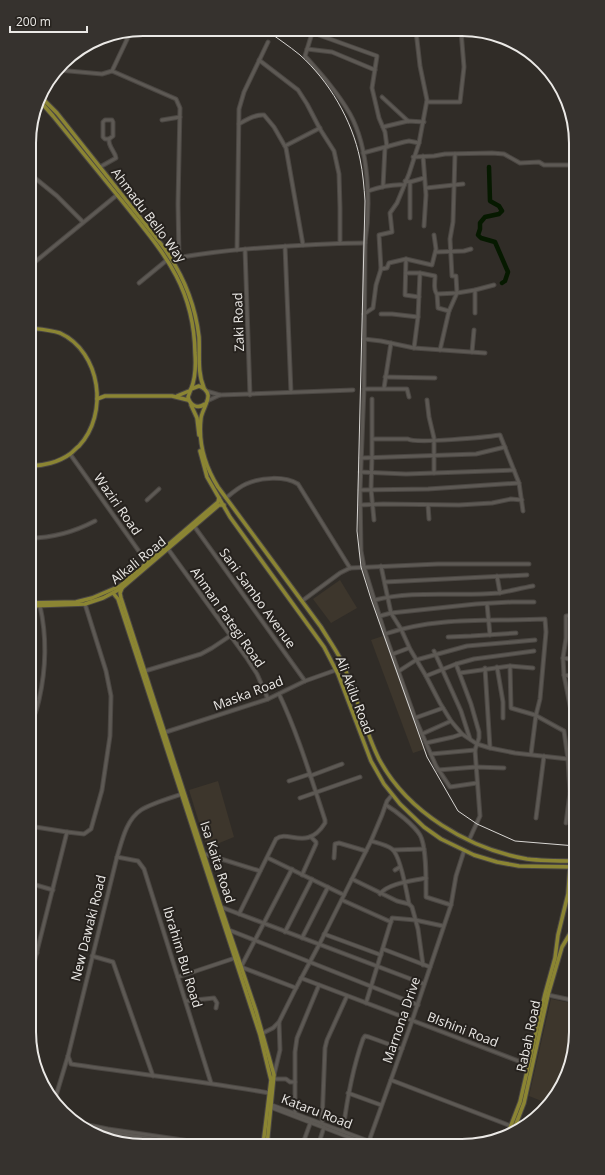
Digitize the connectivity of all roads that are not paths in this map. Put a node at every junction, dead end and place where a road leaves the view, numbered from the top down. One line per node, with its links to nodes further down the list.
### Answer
1 (311, 36): 7 (street)
2 (325, 36): 10 (street)
3 (417, 36): 14 (street)
4 (461, 36): 14 (street)
5 (128, 37): 11 (street)
6 (268, 42): 8 (street)
7 (307, 49): 10 (street); 27 (street)
8 (259, 60): 20 (street); 22 (street)
9 (64, 70): 11 (street)
10 (375, 70): 21 (street)
11 (112, 71): 16 (street)
12 (382, 97): 18 (street)
13 (45, 100): 32 (main road, Ahmadu Bello Way)
14 (427, 102): 19 (street)
15 (43, 105): 42 (main road, Ahmadu Bello Way)
16 (180, 117): 17 (street); 56 (street)
17 (162, 120)
18 (408, 121): 19 (street); 21 (street)
19 (424, 122): 24 (street)
20 (239, 124): 25 (street); 53 (street)
21 (383, 127): 26 (street)
22 (320, 128): 25 (street); 47 (street)
23 (109, 139): 23 (street); 32 (street)
24 (419, 143): 26 (street); 30 (street)
25 (286, 147): 49 (street)
26 (386, 147): 27 (street); 39 (street)
27 (363, 153): 41 (street)
28 (455, 154): 29 (street); 31 (street); 38 (street)
29 (423, 156): 30 (street); 33 (street)
30 (414, 157): 36 (street)
31 (569, 165)
32 (100, 167): 59 (main road, Ahmadu Bello Way)
33 (424, 178): 35 (street); 40 (street)
34 (36, 179): 44 (street)
35 (410, 182): 36 (street); 43 (street)
36 (405, 183): 39 (street); 61 (street)
37 (463, 184): 38 (street)
38 (453, 185): 40 (street); 55 (street)
39 (384, 187): 41 (street)
40 (426, 188): 45 (street)
41 (368, 191): 48 (street)
42 (117, 196): 44 (street); 58 (main road, Ahmadu Bello Way)
43 (410, 218)
44 (83, 222): 60 (street)
45 (424, 226)
46 (434, 235): 54 (street)
47 (340, 243): 48 (street); 49 (street)
48 (364, 243): 72 (street)
49 (303, 245): 50 (street)
50 (285, 246): 51 (street); 90 (street)
51 (245, 249): 53 (street); 93 (street, Zaki Road)
52 (471, 249): 55 (street)
53 (237, 250): 56 (street)
54 (436, 252): 55 (street); 57 (street)
55 (450, 253): 67 (street)
56 (179, 258): 59 (street)
57 (406, 259): 61 (street); 62 (street)
58 (167, 260): 64 (street); 87 (main road, Ahmadu Bello Way)
59 (173, 260): 88 (main road, Ahmadu Bello Way)
60 (36, 261)
61 (381, 269): 72 (street)
62 (406, 273): 63 (street); 69 (street)
63 (420, 273): 68 (street); 69 (street)
64 (139, 283)
65 (494, 285): 66 (street)
66 (475, 290): 67 (street); 71 (street)
67 (457, 293): 68 (street); 70 (street)
68 (437, 294): 70 (street)
69 (420, 297): 74 (street)
70 (449, 311): 80 (street)
71 (475, 313)
72 (364, 314): 77 (street)
73 (381, 314): 74 (street)
74 (418, 317): 79 (street)
75 (36, 329): 91 (main road)
76 (474, 330): 81 (street)
77 (364, 339): 78 (street); 85 (street)
78 (391, 343): 79 (street); 83 (street)
79 (414, 348): 80 (street)
80 (440, 350): 81 (street)
81 (472, 352): 82 (street)
82 (485, 353)
83 (385, 377): 84 (street); 86 (street)
84 (435, 378)
85 (364, 388): 86 (street); 107 (street)
86 (384, 388): 96 (street)
87 (190, 390): 88 (main road); 95 (main road); 100 (main road)
88 (206, 390): 92 (street); 101 (main road)
89 (353, 390): 90 (street)
90 (290, 392): 93 (street)
91 (97, 393): 94 (main road); 97 (main road)
92 (220, 395): 93 (street); 101 (street)
93 (250, 395)
94 (105, 396): 95 (main road); 97 (main road)
95 (172, 396): 100 (main road)
96 (409, 397)
97 (97, 399): 105 (main road)
98 (372, 399): 102 (street)
99 (427, 400): 103 (street)
100 (189, 402): 101 (main road); 118 (main road, Ali Akilu Road)
101 (206, 402): 119 (main road, Ali Akilu Road)
102 (372, 439): 103 (street); 108 (street)
103 (434, 441): 104 (street); 106 (street)
104 (505, 447): 106 (street); 110 (street)
105 (70, 454): 109 (main road); 133 (street, Waziri Road)
106 (435, 456): 108 (street); 113 (street)
107 (361, 458): 108 (street); 111 (street)
108 (372, 458): 112 (street)
109 (36, 466)
110 (514, 470): 113 (street); 114 (street)
111 (360, 472): 112 (street); 117 (street)
112 (371, 473): 113 (street); 116 (street)
113 (434, 473)
114 (519, 483): 116 (street); 121 (street)
115 (159, 489): 120 (street)
116 (371, 489): 117 (street); 123 (street)
117 (360, 490): 125 (street)
118 (219, 498): 122 (main road, Ali Akilu Road); 133 (main road, Alkali Road)
119 (226, 498): 137 (street); 147 (main road, Ali Akilu Road)
120 (147, 500)
121 (522, 500): 124 (street); 126 (street)
122 (224, 504): 130 (main road, Alkali Road); 178 (main road, Ali Akilu Road)
123 (372, 504): 124 (street); 125 (street); 128 (street)
124 (428, 505): 127 (street)
125 (360, 506): 136 (street)
126 (523, 510)
127 (429, 519)
128 (374, 520)
129 (95, 521): 131 (street)
130 (194, 526): 132 (main road, Alkali Road); 186 (street, Sani Sambo Avenue)
131 (36, 538)
132 (168, 549): 133 (main road, Alkali Road); 162 (street, Ahman Pategi Road)
133 (149, 564): 142 (main road, Alkali Road); 149 (main road, Alkali Road)
134 (528, 564): 135 (street)
135 (381, 566): 136 (street); 140 (street)
136 (364, 567): 137 (street); 146 (street)
137 (350, 568): 147 (street)
138 (527, 575): 139 (street)
139 (497, 576): 140 (street); 144 (street)
140 (385, 582): 145 (street)
141 (533, 586): 144 (street)
142 (122, 588): 143 (main road, Alkali Road); 165 (main road, Isa Kaita Road)
143 (113, 593): 150 (main road, Alkali Road); 165 (main road, Isa Kaita Road)
144 (500, 593): 145 (street)
145 (387, 597): 146 (street); 154 (street)
146 (375, 600): 155 (street)
147 (302, 601): 229 (main road, Ali Akilu Road)
148 (534, 602): 151 (street)
149 (36, 603)
150 (85, 604): 153 (main road, Alkali Road); 226 (street)
151 (487, 604): 154 (street); 157 (street)
152 (36, 606): 153 (main road, Alkali Road)
153 (40, 606): 191 (street)
154 (390, 613): 155 (street); 158 (street)
155 (380, 616): 160 (street)
156 (569, 616): 170 (street)
157 (488, 620): 158 (street); 161 (street); 192 (street)
158 (401, 629): 160 (street); 166 (street)
159 (516, 633): 161 (street)
160 (385, 634): 169 (street)
161 (490, 635): 163 (street)
162 (230, 636): 180 (street); 189 (street, Ahman Pategi Road)
163 (448, 637)
164 (535, 640): 168 (street)
165 (133, 641): 180 (main road, Isa Kaita Road); 218 (main road, Isa Kaita Road)
166 (409, 648): 169 (street); 172 (street)
167 (534, 651): 173 (street)
168 (434, 652): 172 (street); 179 (street)
169 (393, 654): 181 (street)
170 (563, 658): 171 (street); 183 (street)
171 (569, 659)
172 (416, 660): 181 (street); 184 (street)
173 (456, 664): 179 (street); 182 (street)
174 (510, 666): 175 (street); 177 (street); 192 (street)
175 (497, 667): 176 (street); 194 (street)
176 (485, 668): 182 (street); 202 (street)
177 (533, 668)
178 (336, 670): 186 (street, Maska Road); 219 (main road, Ali Akilu Road)
179 (442, 670): 184 (street); 199 (street)
180 (146, 671): 196 (main road, Isa Kaita Road)
181 (399, 671): 193 (street)
182 (460, 673): 201 (street)
183 (564, 675): 185 (street); 188 (street)
184 (426, 676): 190 (street)
185 (569, 676)
186 (305, 681): 187 (street, Maska Road)
187 (279, 694): 189 (street, Maska Road); 212 (street)
188 (569, 697)
189 (268, 699): 196 (street, Maska Road)
190 (443, 708): 193 (street); 195 (street)
191 (36, 710)
192 (536, 715): 205 (street); 207 (street)
193 (416, 718): 197 (street)
194 (503, 718)
195 (451, 721): 197 (street); 198 (street)
196 (166, 732): 227 (main road, Isa Kaita Road)
197 (422, 734): 200 (street)
198 (462, 734): 199 (street); 200 (street)
199 (470, 739): 201 (street)
200 (426, 743): 204 (street)
201 (477, 744): 202 (street); 203 (street)
202 (490, 748): 205 (street)
203 (475, 750): 204 (street); 209 (street)
204 (431, 754): 211 (street)
205 (531, 754): 206 (street)
206 (544, 756): 207 (street); 223 (street)
207 (568, 759): 213 (street)
208 (342, 764): 212 (street)
209 (476, 767): 210 (street); 211 (street); 216 (street)
210 (504, 768)
211 (438, 770): 216 (street)
212 (310, 775): 215 (street); 217 (street)
213 (569, 776)
214 (360, 777): 217 (street)
215 (289, 781)
216 (477, 783): 229 (street)
217 (316, 792): 220 (street); 228 (street)
218 (182, 794): 227 (main road, Isa Kaita Road); 236 (street, New Dawaki Road)
219 (392, 795): 222 (street); 234 (main road, Ali Akilu Road)
220 (300, 798)
221 (569, 800): 224 (street)
222 (386, 804): 230 (street); 231 (street)
223 (536, 818)
224 (566, 823)
225 (36, 827): 226 (street)
226 (67, 832): 253 (street)
227 (196, 834): 235 (main road, Isa Kaita Road); 261 (main road, Isa Kaita Road)
228 (311, 837): 237 (street); 245 (street)
229 (468, 840): 239 (main road, Ali Akilu Road)
230 (371, 841): 232 (street); 233 (street)
231 (424, 849): 232 (street); 246 (street)
232 (393, 850): 240 (street)
233 (366, 851): 238 (street); 248 (street)
234 (464, 851): 241 (main road, Ali Akilu Road); 258 (street, Marnona Drive)
235 (205, 854): 244 (street); 259 (main road, Isa Kaita Road)
236 (117, 857): 277 (street, New Dawaki Road); 284 (street, Ibrahim Bui Road)
237 (268, 858): 242 (street); 244 (street)
238 (334, 858)
239 (569, 861)
240 (400, 867): 243 (street); 250 (street)
241 (569, 867)
242 (292, 869): 245 (street); 264 (street)
243 (395, 870)
244 (260, 872): 260 (street)
245 (302, 874): 247 (street)
246 (426, 878): 250 (street); 258 (street)
247 (312, 879): 252 (street); 267 (street)
248 (352, 879): 254 (street); 255 (street)
249 (569, 880): 304 (main road, Rabah Road)
250 (405, 882): 254 (street); 257 (street)
251 (36, 885): 253 (street)
252 (328, 887): 255 (street); 270 (street)
253 (53, 890): 274 (street)
254 (380, 894): 257 (street)
255 (344, 895): 256 (street)
256 (342, 900): 263 (street); 268 (street)
257 (409, 904): 262 (street)
258 (451, 905): 265 (street, Marnona Drive)
259 (221, 906): 260 (street); 261 (main road, Isa Kaita Road)
260 (239, 914): 264 (street)
261 (223, 918): 266 (main road, Isa Kaita Road); 278 (main road, Isa Kaita Road)
262 (416, 920): 263 (street); 265 (street); 280 (street)
263 (391, 922): 273 (street)
264 (264, 923): 267 (street); 271 (street)
265 (443, 926): 283 (street, Marnona Drive)
266 (229, 930): 271 (street); 281 (main road, Isa Kaita Road)
267 (285, 932): 270 (street)
268 (324, 934): 272 (street); 275 (street)
269 (569, 935): 290 (main road, Rabah Road)
270 (302, 938): 272 (street)
271 (255, 940): 279 (street); 281 (street)
272 (319, 945): 279 (street); 282 (street)
273 (383, 949): 275 (street); 280 (street)
274 (37, 952): 276 (street)
275 (381, 955): 282 (street)
276 (36, 956)
277 (92, 956): 302 (street, New Dawaki Road); 306 (street)
278 (235, 958): 284 (street); 297 (main road, Isa Kaita Road)
279 (310, 962): 285 (street); 288 (street)
280 (423, 965): 283 (street)
281 (241, 966): 289 (street); 297 (main road, Isa Kaita Road)
282 (378, 966): 286 (street); 288 (street)
283 (430, 967): 286 (street, Marnona Drive)
284 (178, 977): 293 (street, Ibrahim Bui Road)
285 (301, 978): 287 (street, BIshini Road); 289 (street)
286 (424, 984): 295 (street, Marnona Drive)
287 (319, 985): 291 (street, BIshini Road); 309 (street)
288 (371, 986): 294 (street); 295 (street)
289 (296, 988): 299 (street)
290 (548, 995): 292 (street); 323 (main road, Rabah Road)
291 (347, 996): 294 (street, BIshini Road); 318 (street)
292 (569, 1000)
293 (186, 1001): 296 (street); 310 (street, Ibrahim Bui Road)
294 (366, 1003): 298 (street, BIshini Road)
295 (418, 1005): 298 (street, Marnona Drive)
296 (216, 1008)
297 (254, 1012): 300 (main road, Isa Kaita Road); 311 (main road, Isa Kaita Road)
298 (412, 1021): 301 (street, Marnona Drive); 304 (street, BIshini Road)
299 (279, 1022): 300 (street); 307 (street)
300 (263, 1033): 307 (main road, Isa Kaita Road)
301 (402, 1049): 308 (street, Marnona Drive); 312 (street)
302 (68, 1056): 303 (street); 305 (street, New Dawaki Road)
303 (71, 1064): 305 (street); 306 (street)
304 (529, 1065): 322 (main road, Rabah Road)
305 (64, 1068): 313 (street, New Dawaki Road)
306 (153, 1076): 310 (street)
307 (274, 1077): 309 (street); 314 (main road, Isa Kaita Road)
308 (391, 1080): 315 (street, Marnona Drive); 321 (street)
309 (295, 1082): 316 (street)
310 (211, 1083): 311 (street)
311 (269, 1093): 314 (main road, Isa Kaita Road)
312 (348, 1093): 315 (street); 325 (street)
313 (56, 1095)
314 (270, 1105): 316 (street, Kataru Road); 317 (street, Kataru Road); 328 (main road, Isa Kaita Road)
315 (381, 1105): 333 (street, Marnona Drive)
316 (295, 1113): 317 (street, Kataru Road)
317 (311, 1121): 318 (street, Kataru Road); 320 (street, Kataru Road); 329 (street)
318 (322, 1123): 325 (street, Kataru Road)
319 (90, 1125): 327 (street)
320 (324, 1127): 330 (street); 331 (street, Kataru Road)
321 (511, 1127)
322 (512, 1127)
323 (513, 1127)
324 (100, 1130): 326 (street)
325 (343, 1131): 332 (street, Kataru Road)
326 (154, 1139)
327 (176, 1139)
328 (265, 1139)
329 (305, 1139)
330 (320, 1139)
331 (354, 1139)
332 (364, 1139)
333 (370, 1139)

